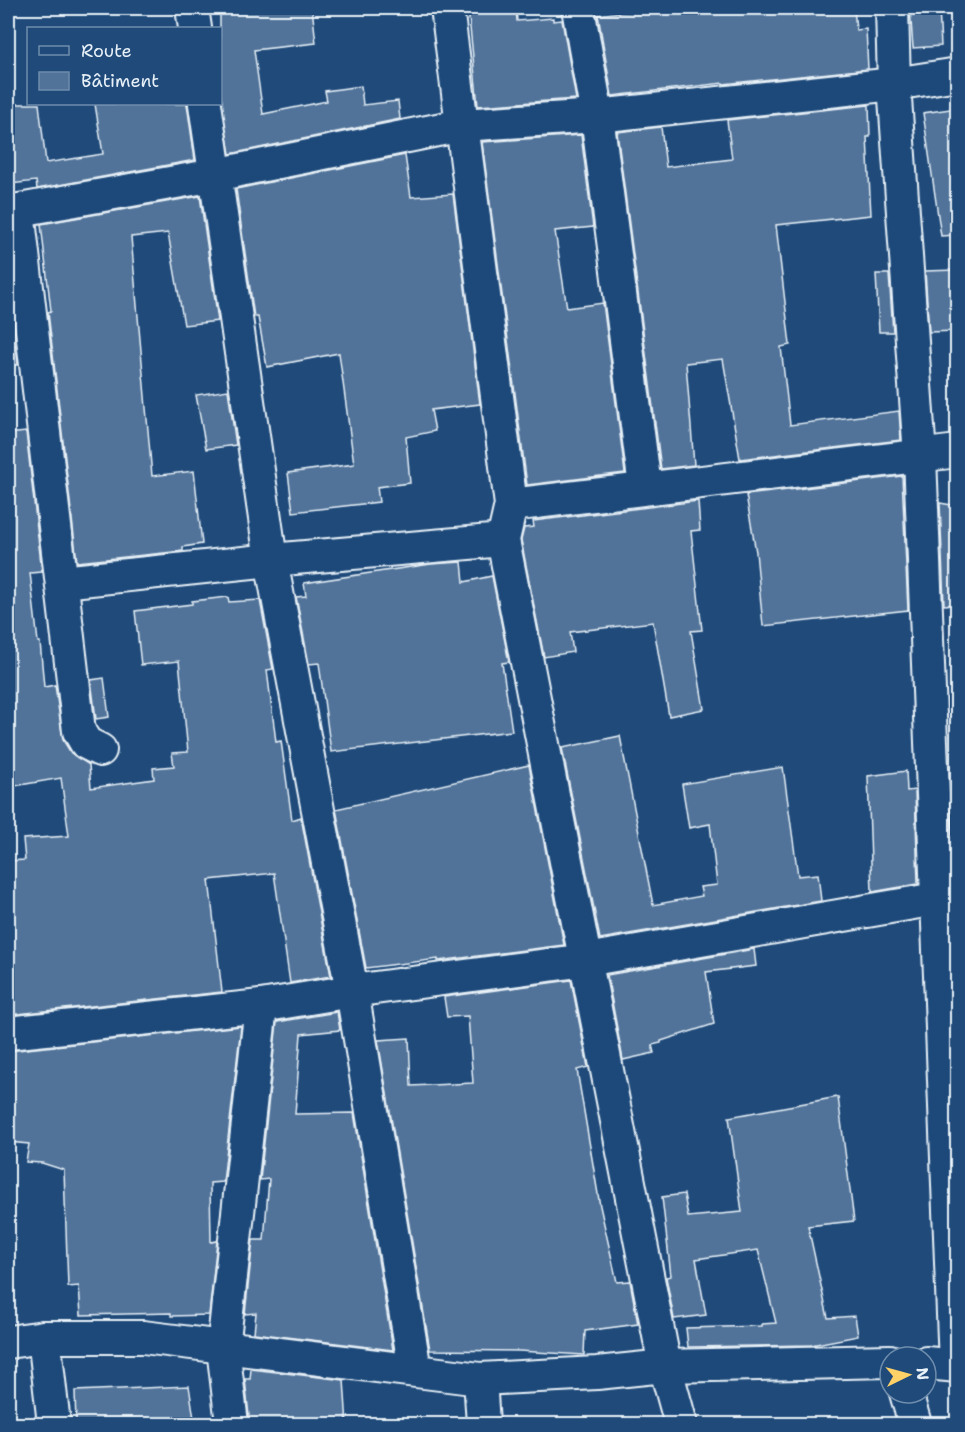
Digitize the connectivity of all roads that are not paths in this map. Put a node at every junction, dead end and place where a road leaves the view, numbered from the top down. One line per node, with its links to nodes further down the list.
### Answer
1 (192, 8): 5 (street)
2 (447, 8): 10 (street)
3 (578, 8): 9 (street)
4 (892, 8): 7 (street)
5 (195, 27)
6 (957, 74): 7 (street)
7 (894, 84): 9 (street); 14 (street)
8 (205, 105): 11 (street)
9 (597, 116): 10 (street); 15 (street)
10 (462, 125): 11 (street); 16 (street)
11 (214, 175): 12 (street); 18 (street)
12 (13, 212): 19 (street)
13 (957, 451): 14 (street)
14 (920, 456): 15 (street); 21 (street)
15 (645, 487): 16 (street)
16 (511, 505): 17 (street)
17 (503, 540): 18 (street); 22 (street)
18 (271, 560): 19 (street); 23 (street)
19 (62, 582): 20 (street)
20 (100, 750)
21 (946, 898): 22 (street); 30 (street)
22 (586, 960): 23 (street); 31 (street)
23 (352, 991): 24 (street); 32 (street)
24 (261, 1006): 25 (street); 28 (street)
25 (8, 1033)
26 (44, 1337): 27 (street); 28 (street); 35 (street)
27 (8, 1342)
28 (223, 1347): 32 (street); 36 (street)
29 (878, 1361): 31 (street)
30 (946, 1365)
31 (665, 1366): 33 (street); 38 (street)
32 (415, 1370): 33 (street)
33 (480, 1379): 37 (street)
34 (909, 1405): 39 (street)
35 (54, 1425)
36 (232, 1425)
37 (483, 1425)
38 (681, 1425)
39 (915, 1425)

